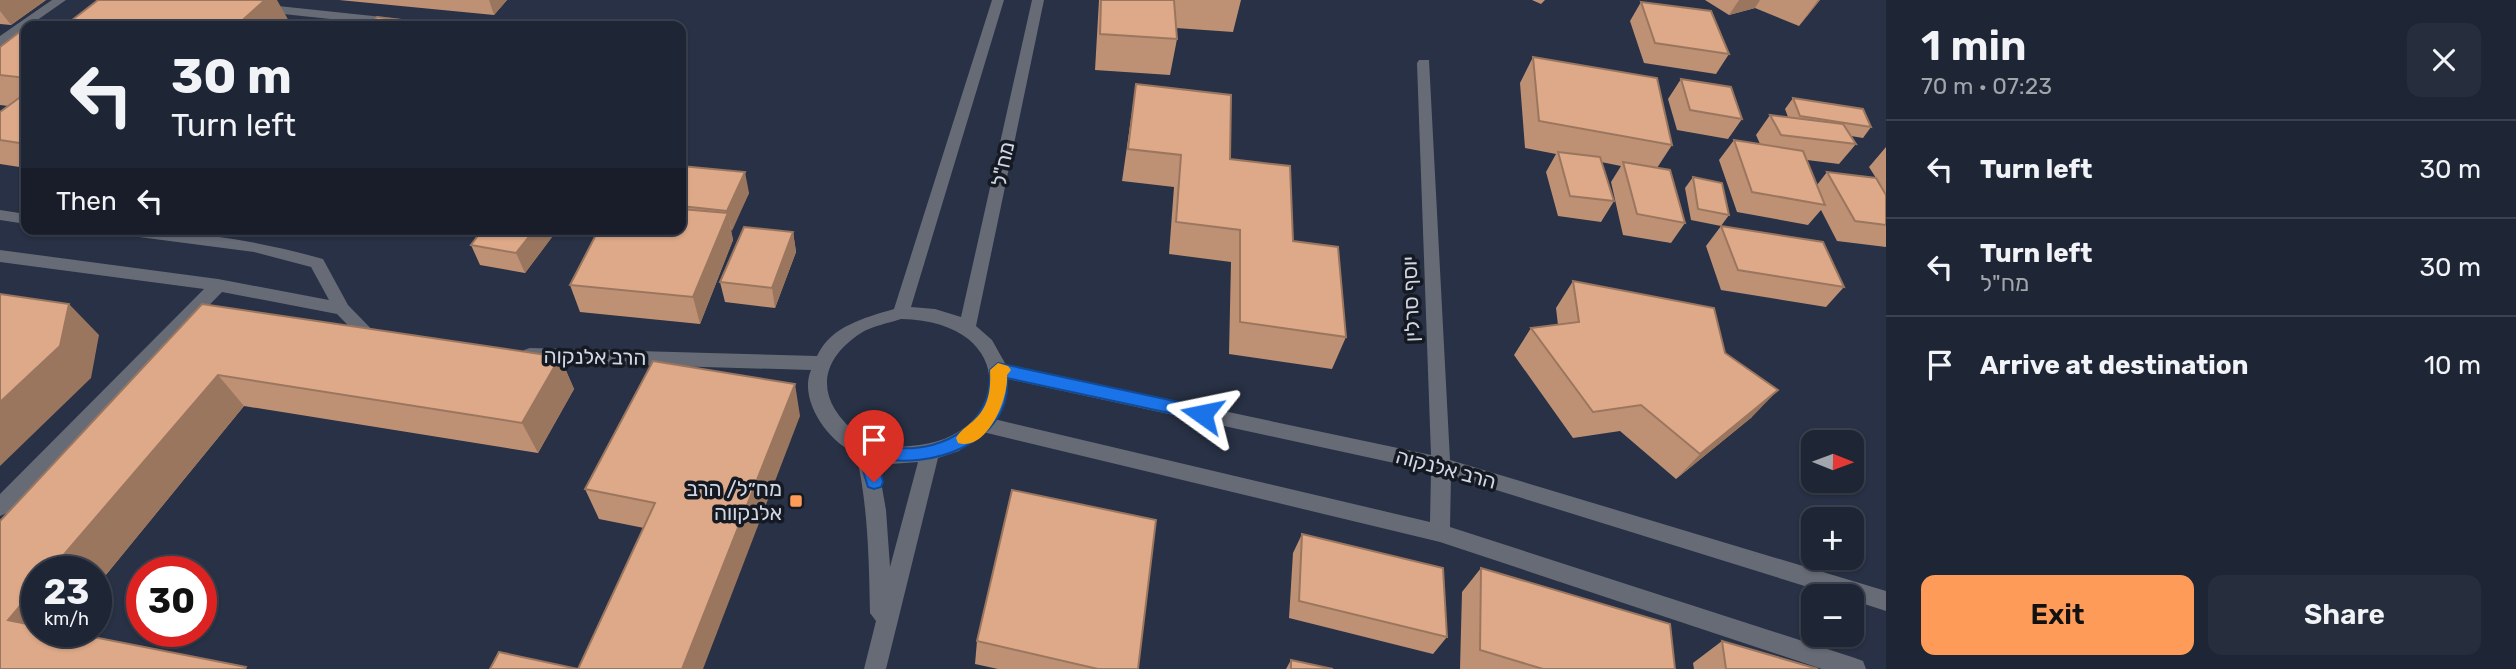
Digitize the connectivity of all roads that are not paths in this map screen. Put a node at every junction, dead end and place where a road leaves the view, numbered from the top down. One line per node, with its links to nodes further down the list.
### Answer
1 (60, 0): 5 (street)
2 (998, 0): 16 (street)
3 (1038, 0): 17 (street, מח"ל)
4 (240, 5): 6 (street)
5 (30, 21)
6 (385, 21)
7 (21, 27): 8 (street)
8 (0, 42)
9 (1424, 63): 25 (street, יוסף סרלין)
10 (0, 215): 11 (street)
11 (21, 218)
12 (165, 235): 15 (street)
13 (0, 256): 14 (street)
14 (218, 285): 15 (street); 26 (street)
15 (342, 309): 18 (street)
16 (901, 313): 17 (street); 20 (street)
17 (967, 328): 21 (street)
18 (388, 344)
19 (515, 355): 20 (street, הרב אלנקוה)
20 (820, 363): 23 (street)
21 (998, 370): 22 (street); 25 (street, הרב אלנקוה)
22 (982, 424): 24 (street); 27 (street)
23 (865, 448): 24 (street); 29 (street)
24 (930, 453): 29 (street)
25 (1441, 466): 27 (street, יוסף סרלין); 28 (street, הרב אלנקוה)
26 (0, 507)
27 (1440, 533): 31 (street)
28 (1886, 601)
29 (881, 642): 30 (street)
30 (875, 669)
31 (1855, 669)

